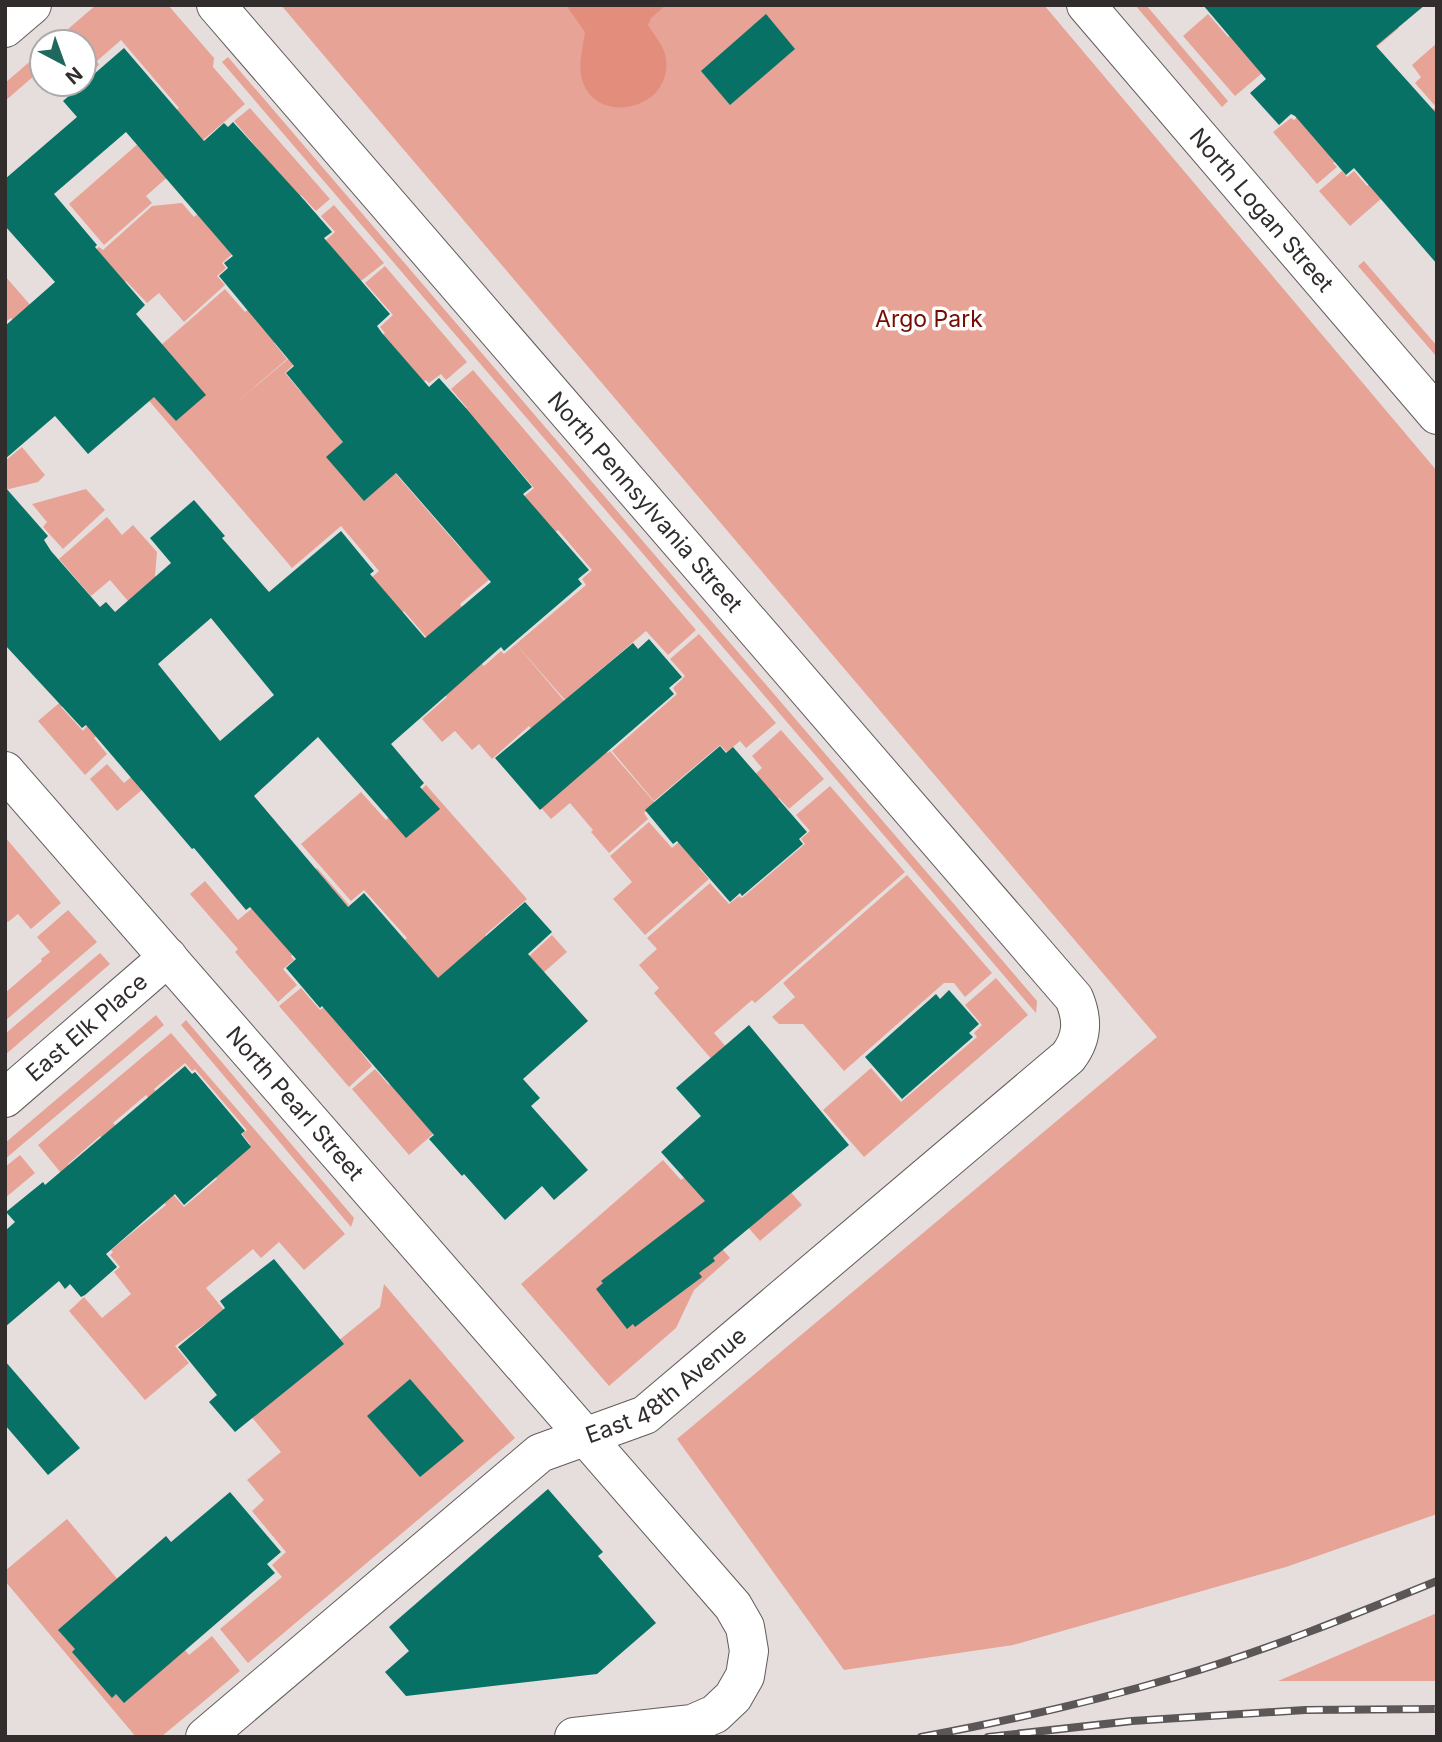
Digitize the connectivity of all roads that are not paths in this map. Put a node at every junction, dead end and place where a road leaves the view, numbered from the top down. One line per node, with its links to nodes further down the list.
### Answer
1 (32, 5): 4 (street)
2 (216, 5): 8 (street, North Pennsylvania Street)
3 (1086, 5): 5 (street, North Logan Street)
4 (5, 28)
5 (1437, 415)
6 (5, 771): 7 (street, North Pearl Street)
7 (168, 957): 9 (street, East Elk Place); 10 (street, North Pearl Street)
8 (1074, 998): 10 (street, East 48th Avenue)
9 (5, 1098)
10 (584, 1437): 11 (street, East 48th Avenue); 12 (street, North Pearl Street)
11 (205, 1737)
12 (574, 1737)

